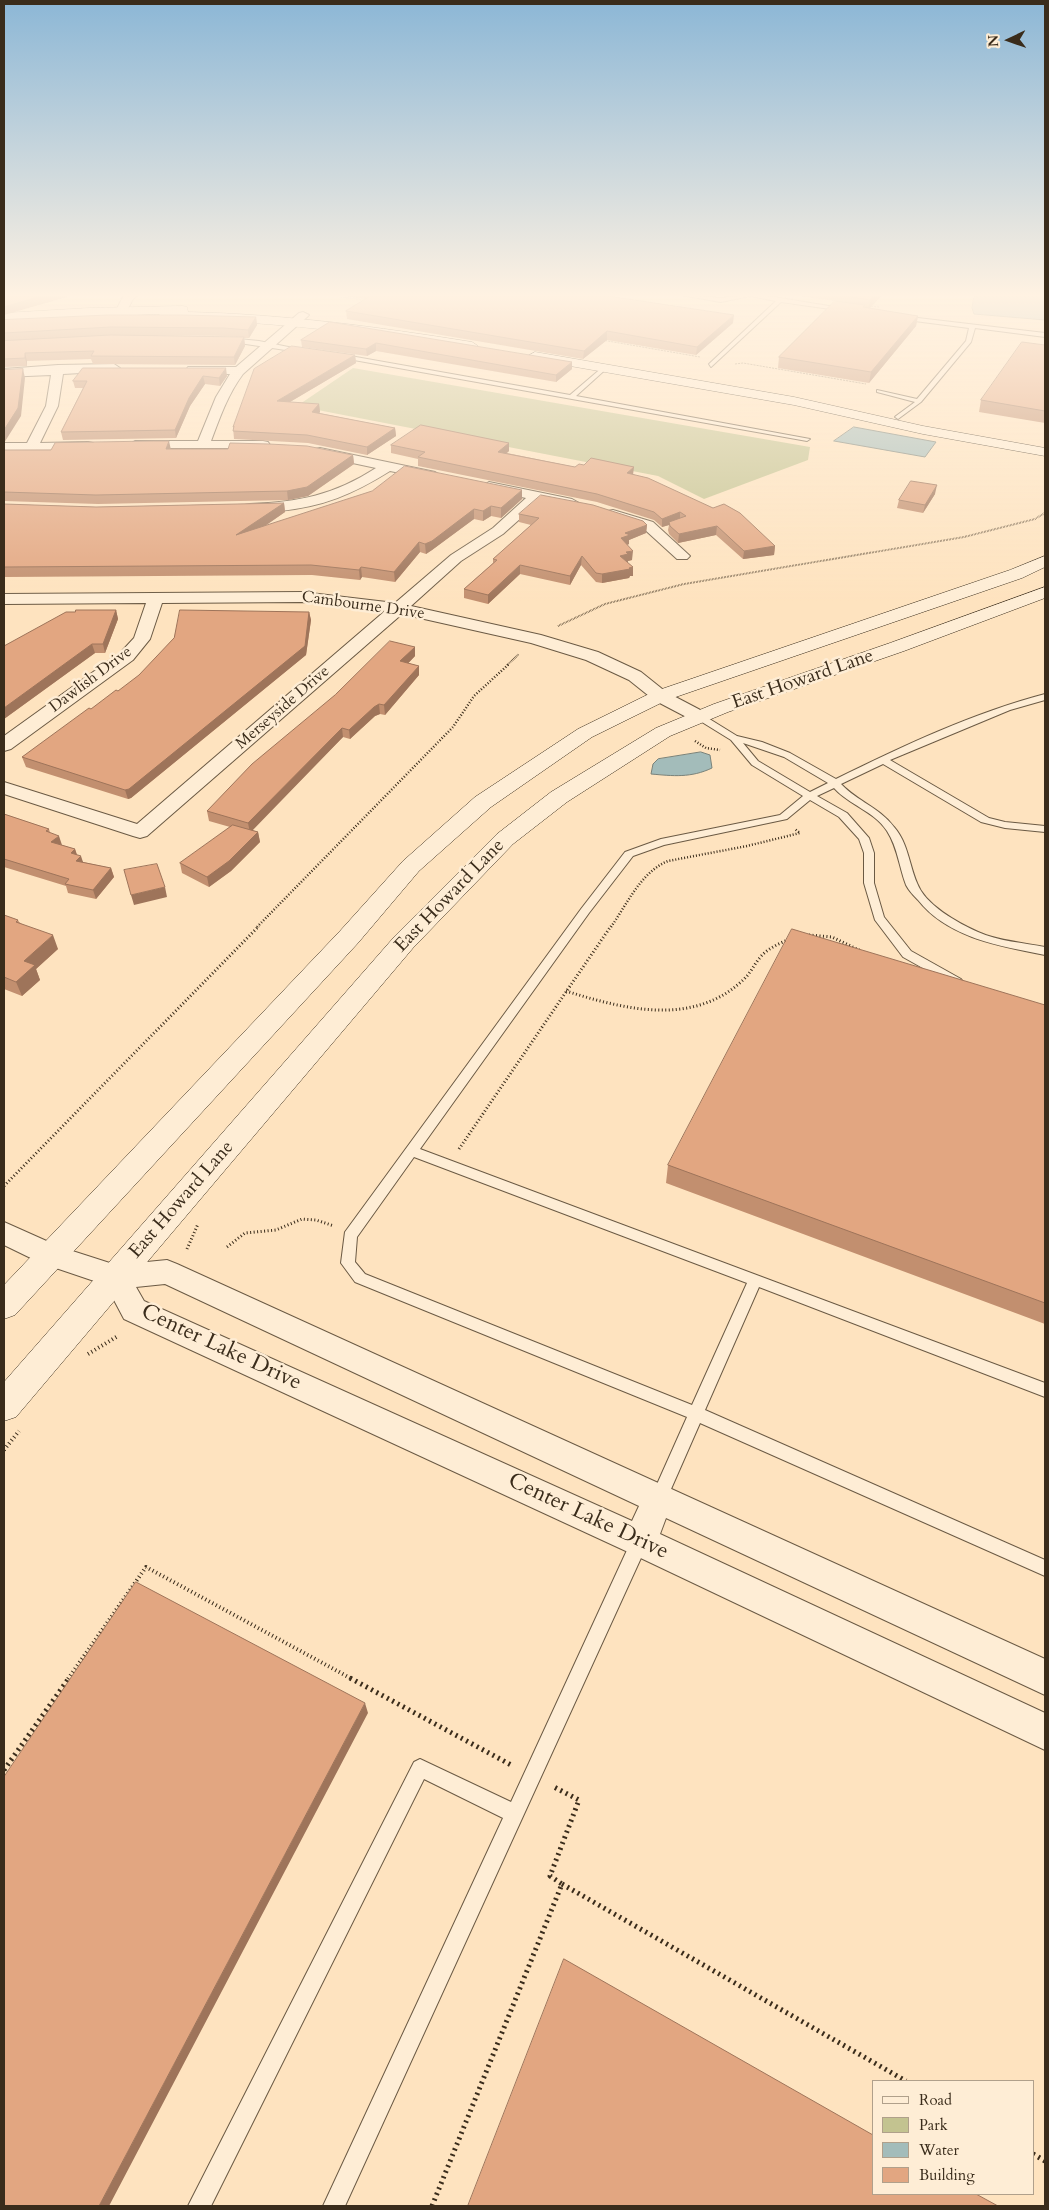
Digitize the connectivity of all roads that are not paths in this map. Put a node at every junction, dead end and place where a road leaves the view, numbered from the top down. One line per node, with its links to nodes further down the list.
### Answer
1 (53, 397): 14 (street)
2 (221, 397): 13 (street)
3 (577, 397): 10 (lane)
4 (774, 397): 19 (main road)
5 (809, 397): 9 (main road)
6 (904, 397): 8 (lane)
7 (922, 397): 8 (lane)
8 (919, 401): 9 (lane)
9 (898, 416): 11 (main road)
10 (807, 439)
11 (1045, 444)
12 (120, 445): 13 (street)
13 (203, 445): 17 (street)
14 (32, 446): 15 (street); 16 (street)
15 (100, 446)
16 (4, 447)
17 (280, 447)
18 (308, 449): 20 (street)
19 (1045, 452)
20 (388, 466): 21 (street); 24 (street)
21 (453, 479)
22 (472, 483): 23 (street)
23 (537, 496): 25 (street); 30 (street, Merseyside Drive)
24 (231, 508)
25 (682, 556)
26 (1045, 561): 31 (main road, East Howard Lane)
27 (1045, 592): 33 (main road, East Howard Lane)
28 (156, 598): 29 (street, Cambourne Drive); 30 (street, Cambourne Drive); 35 (street, Dawlish Drive)
29 (4, 599)
30 (399, 608): 31 (street, Cambourne Drive); 38 (street, Merseyside Drive)
31 (660, 696): 33 (street, Cambourne Drive); 45 (main road, East Howard Lane)
32 (1045, 697): 36 (lane)
33 (700, 717): 34 (lane); 46 (main road, East Howard Lane)
34 (734, 738): 37 (lane); 39 (lane)
35 (4, 745)
36 (883, 760): 37 (lane); 40 (lane)
37 (834, 782): 39 (lane); 41 (lane)
38 (4, 788)
39 (809, 796): 42 (lane); 43 (lane)
40 (1045, 829)
41 (1045, 951)
42 (971, 987)
43 (411, 1151): 47 (lane); 51 (lane)
44 (4, 1233): 45 (street)
45 (51, 1255): 46 (street); 48 (main road, East Howard Lane)
46 (116, 1277): 50 (main road, East Howard Lane); 52 (street, Center Lake Drive); 53 (street, Center Lake Drive)
47 (755, 1280): 49 (lane); 51 (lane)
48 (4, 1306)
49 (1045, 1390)
50 (4, 1406)
51 (697, 1414): 52 (lane); 54 (lane)
52 (658, 1500): 53 (street); 55 (street, Center Lake Drive)
53 (640, 1541): 56 (street, Center Lake Drive); 57 (lane)
54 (1045, 1568)
55 (1045, 1677)
56 (1045, 1732)
57 (514, 1813): 58 (lane); 59 (lane)
58 (199, 2206)
59 (334, 2206)

